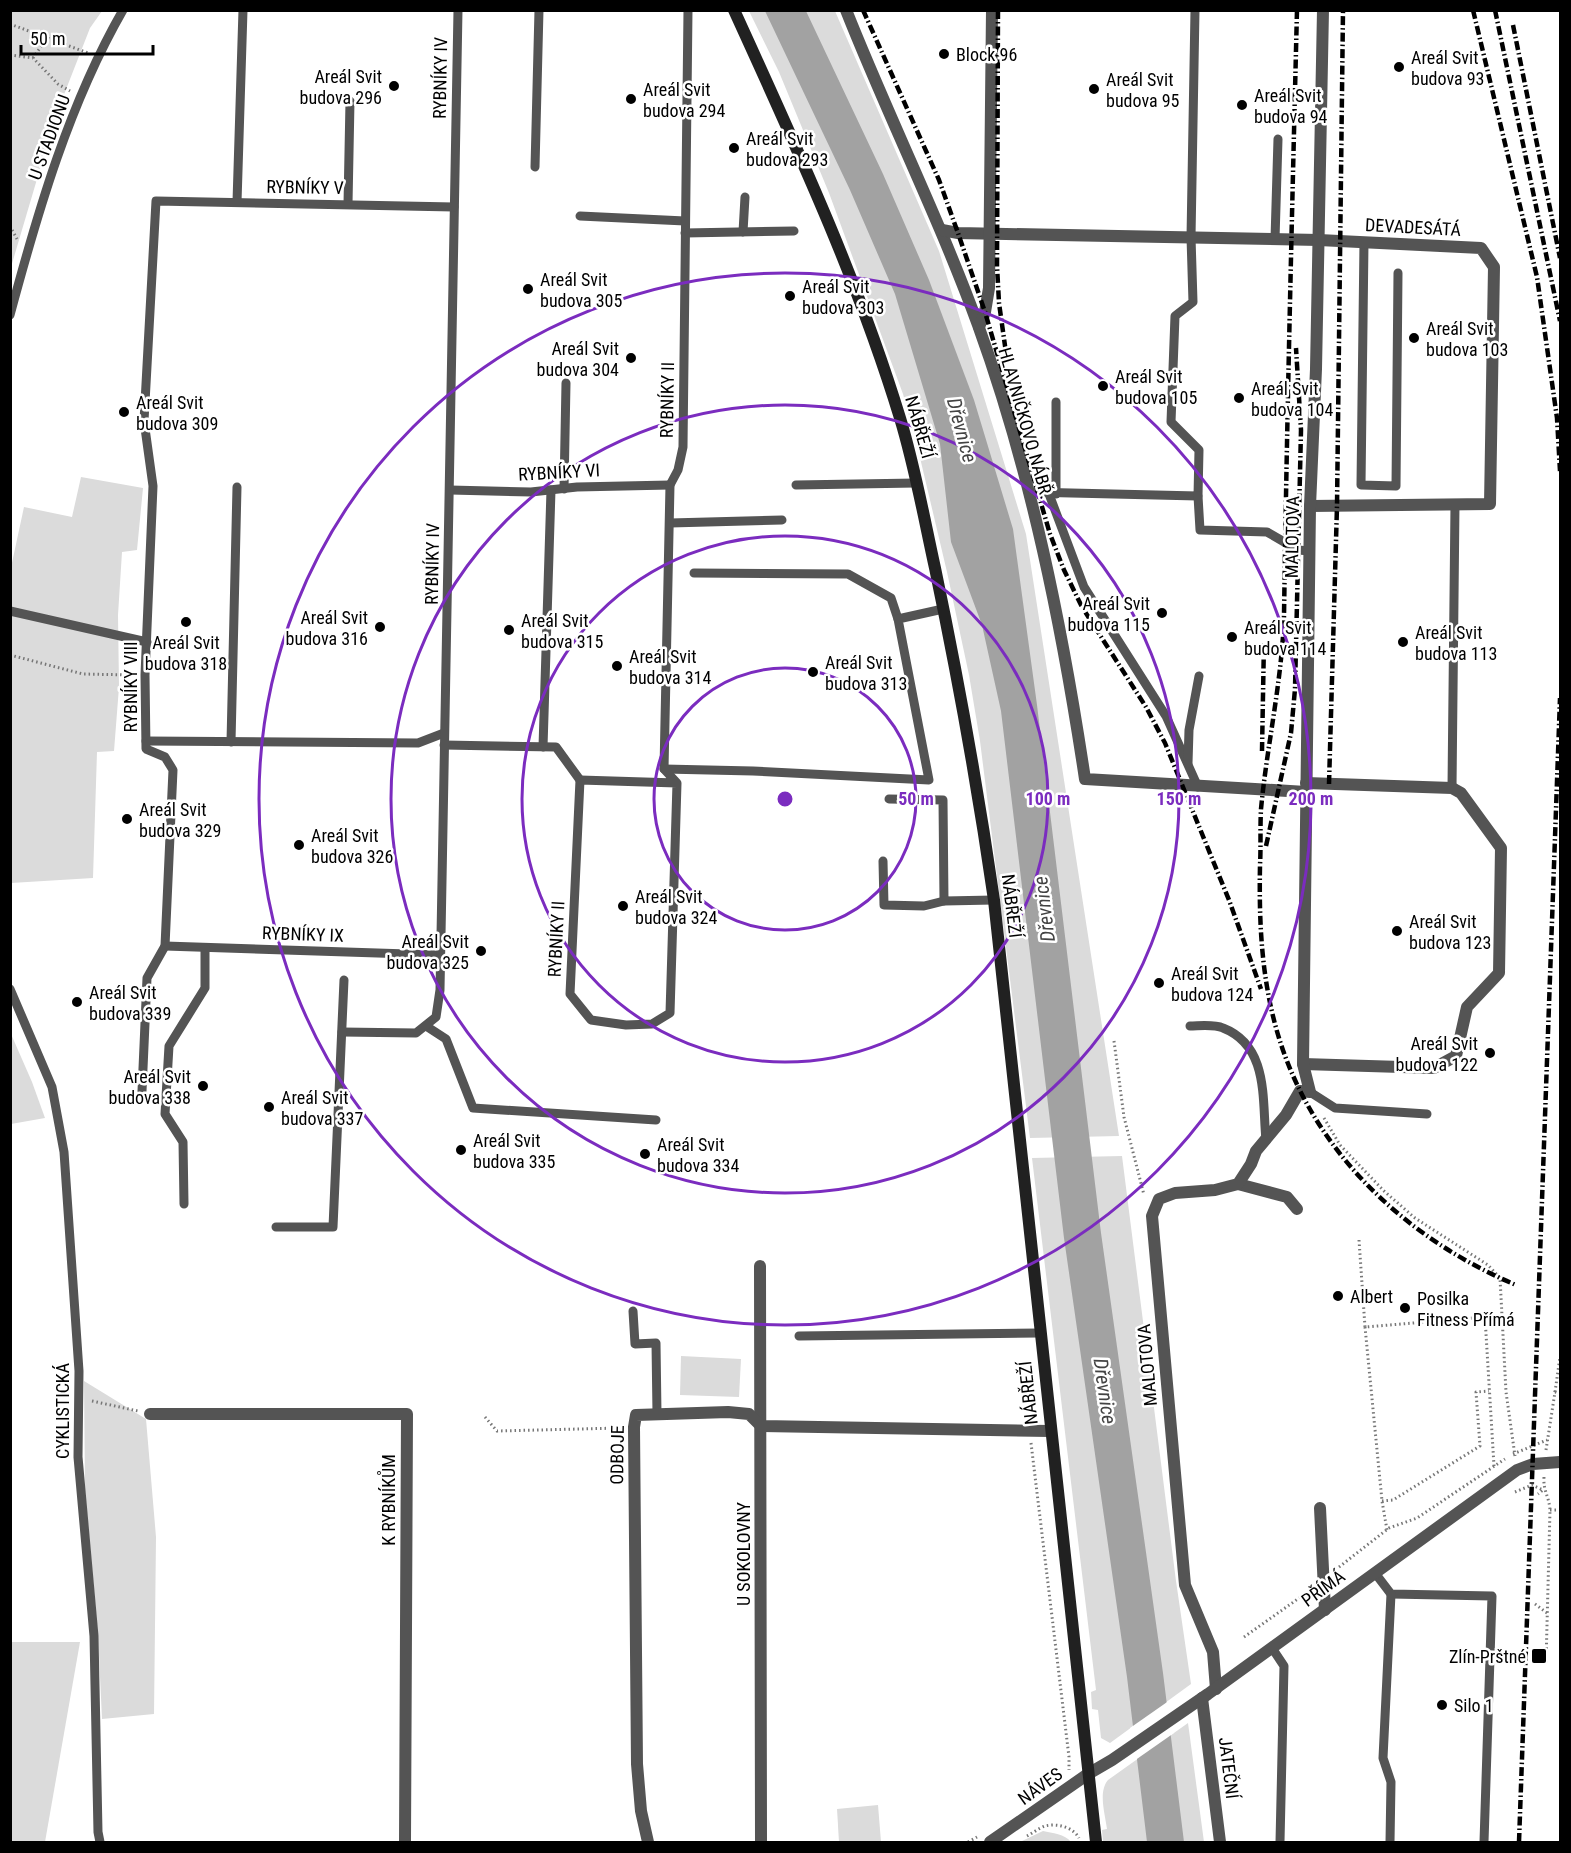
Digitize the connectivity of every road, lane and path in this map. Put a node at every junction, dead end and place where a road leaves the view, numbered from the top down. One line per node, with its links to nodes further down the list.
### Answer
1 (123, 10): 14 (lane, U STADIONU)
2 (243, 10): 22 (lane)
3 (458, 10): 24 (lane, RYBNÍKY IV)
4 (539, 10): 19 (lane)
5 (688, 10): 26 (lane, RYBNÍKY II)
6 (734, 10): 41 (street, NÁBŘEŽÍ)
7 (992, 10): 30 (street)
8 (1195, 10): 32 (lane)
9 (1323, 10): 34 (street, MALOTOVA)
10 (850, 13): 27 (street, HLAVNIČKOVO NÁBŘ.)
11 (10, 24): 12 (path)
12 (47, 38): 14 (path); 15 (path)
13 (10, 55): 15 (path)
14 (99, 57): 16 (lane, U STADIONU)
15 (33, 58): 16 (path)
16 (80, 97): 37 (lane, U STADIONU)
17 (350, 101): 23 (lane)
18 (1278, 139): 33 (lane)
19 (535, 167)
20 (745, 197): 29 (lane)
21 (156, 201): 22 (lane, RYBNÍKY V); 60 (lane, RYBNÍKY VIII)
22 (237, 202): 23 (lane, RYBNÍKY V)
23 (348, 204): 24 (lane, RYBNÍKY V)
24 (454, 207): 46 (lane, RYBNÍKY IV)
25 (580, 216): 26 (lane)
26 (686, 221): 31 (lane, RYBNÍKY II)
27 (942, 230): 30 (street, DEVADESÁTÁ); 38 (street, HLAVNIČKOVO NÁBŘ.)
28 (794, 231): 29 (lane)
29 (743, 232): 31 (lane)
30 (988, 232): 32 (street, DEVADESÁTÁ); 38 (street)
31 (685, 233): 42 (lane, RYBNÍKY II)
32 (1191, 237): 33 (street, DEVADESÁTÁ); 50 (lane)
33 (1275, 239): 34 (street, DEVADESÁTÁ)
34 (1319, 240): 35 (street, DEVADESÁTÁ); 52 (street, MALOTOVA)
35 (1364, 242): 36 (lane); 51 (street, DEVADESÁTÁ)
36 (1398, 273)
37 (10, 315)
38 (979, 327): 48 (street, HLAVNIČKOVO NÁBŘ.)
39 (566, 383): 45 (lane)
40 (1056, 402): 49 (lane)
41 (916, 483): 43 (lane); 57 (street, NÁBŘEŽÍ)
42 (670, 485): 45 (lane, RYBNÍKY VI); 54 (lane, RYBNÍKY II)
43 (796, 485)
44 (237, 487): 66 (lane)
45 (564, 489): 47 (lane, RYBNÍKY VI)
46 (450, 490): 47 (lane, RYBNÍKY VI); 64 (lane, RYBNÍKY IV)
47 (551, 490): 68 (lane)
48 (1029, 492): 49 (lane); 73 (street, HLAVNIČKOVO NÁBŘ.)
49 (1052, 494): 50 (lane); 69 (lane)
50 (1198, 496): 55 (lane)
51 (1455, 504): 52 (street, DEVADESÁTÁ); 75 (lane)
52 (1310, 506): 55 (street, MALOTOVA)
53 (782, 520): 54 (lane)
54 (670, 522): 70 (lane, RYBNÍKY II)
55 (1310, 551): 74 (street, MALOTOVA)
56 (694, 573): 59 (lane)
57 (943, 609): 59 (lane); 78 (street, NÁBŘEŽÍ)
58 (10, 611): 60 (lane)
59 (898, 619): 70 (lane)
60 (147, 642): 62 (lane, RYBNÍKY VIII)
61 (10, 655): 62 (path)
62 (145, 675): 65 (lane, RYBNÍKY VIII)
63 (1199, 676): 69 (lane)
64 (444, 733): 66 (lane); 67 (lane, RYBNÍKY IV)
65 (146, 741): 66 (lane); 80 (lane, RYBNÍKY VIII)
66 (231, 742)
67 (444, 745): 68 (lane); 82 (lane, RYBNÍKY IV)
68 (543, 747): 71 (lane)
69 (1188, 767): 73 (lane)
70 (664, 769): 72 (lane)
71 (580, 780): 72 (lane); 72 (lane, RYBNÍKY II)
72 (677, 783)
73 (1198, 787): 74 (street)
74 (1306, 788): 75 (street); 89 (street, MALOTOVA)
75 (1452, 788): 89 (street)
76 (889, 799): 79 (lane)
77 (884, 861): 79 (lane)
78 (994, 900): 79 (lane); 104 (street, NÁBŘEŽÍ)
79 (944, 901)
80 (165, 946): 81 (lane, RYBNÍKY IX); 90 (lane)
81 (205, 948): 82 (lane, RYBNÍKY IX); 96 (lane)
82 (439, 956): 85 (lane, RYBNÍKY IV)
83 (344, 980): 87 (lane)
84 (10, 989): 146 (lane, CYKLISTICKÁ)
85 (426, 1026): 87 (lane); 93 (lane)
86 (1190, 1026): 94 (lane)
87 (342, 1032): 99 (lane)
88 (1114, 1041): 98 (path)
89 (1303, 1064): 91 (street, MALOTOVA)
90 (142, 1091)
91 (1310, 1092): 92 (lane); 94 (street); 119 (path)
92 (1427, 1114)
93 (656, 1120)
94 (1266, 1140): 95 (street)
95 (1238, 1184): 97 (street); 98 (street)
96 (184, 1204)
97 (1297, 1209)
98 (1152, 1216): 139 (street, MALOTOVA)
99 (276, 1227)
100 (1359, 1240): 103 (path)
101 (760, 1266): 114 (street, U SOKOLOVNY)
102 (633, 1311): 112 (lane)
103 (1365, 1327): 107 (path); 124 (path)
104 (1039, 1333): 105 (lane); 117 (street, NÁBŘEŽÍ)
105 (799, 1336)
106 (1560, 1357): 108 (path)
107 (1490, 1391): 122 (path); 124 (path)
108 (1555, 1392): 109 (path); 118 (path)
109 (1560, 1394)
110 (86, 1399): 111 (path)
111 (150, 1414): 147 (street, K RYBNÍKŮM)
112 (657, 1414): 114 (street, ODBOJE); 115 (street, ODBOJE)
113 (485, 1417): 115 (path)
114 (761, 1426): 116 (street, ODBOJE); 149 (street, U SOKOLOVNY)
115 (633, 1427): 148 (street, ODBOJE)
116 (1029, 1430): 117 (street, ODBOJE); 142 (path)
117 (1050, 1431): 143 (street, NÁBŘEŽÍ)
118 (1547, 1440): 119 (path); 121 (path)
119 (1515, 1453): 122 (path); 123 (path)
120 (1560, 1461): 121 (street, PŘÍMÁ)
121 (1545, 1462): 123 (street, PŘÍMÁ); 127 (path)
122 (1494, 1466): 128 (path)
123 (1517, 1470): 130 (street, PŘÍMÁ)
124 (1382, 1501): 128 (path)
125 (1320, 1508): 134 (street)
126 (1560, 1509): 127 (path)
127 (1550, 1510): 135 (path)
128 (1387, 1530): 129 (path)
129 (1339, 1567)
130 (1375, 1573): 131 (lane); 134 (street, PŘÍMÁ)
131 (1390, 1594): 155 (lane); 156 (lane)
132 (1302, 1596): 136 (path)
133 (1535, 1604): 135 (path)
134 (1324, 1610): 137 (street, PŘÍMÁ)
135 (1547, 1613): 138 (path)
136 (1244, 1637)
137 (1272, 1648): 139 (street, PŘÍMÁ); 154 (lane)
138 (1546, 1662)
139 (1216, 1689): 140 (street, PŘÍMÁ)
140 (1202, 1698): 141 (street, PŘÍMÁ); 153 (street, JATEČNÍ)
141 (1112, 1760): 143 (street, NÁVES)
142 (1069, 1773)
143 (1088, 1774): 145 (street, NÁVES); 152 (street, NÁBŘEŽÍ)
144 (1025, 1837): 151 (path)
145 (987, 1838): 150 (path)
146 (100, 1842)
147 (405, 1842)
148 (648, 1842)
149 (761, 1842)
150 (968, 1842)
151 (1081, 1842)
152 (1096, 1842)
153 (1220, 1842)
154 (1280, 1842)
155 (1390, 1842)
156 (1484, 1842)

